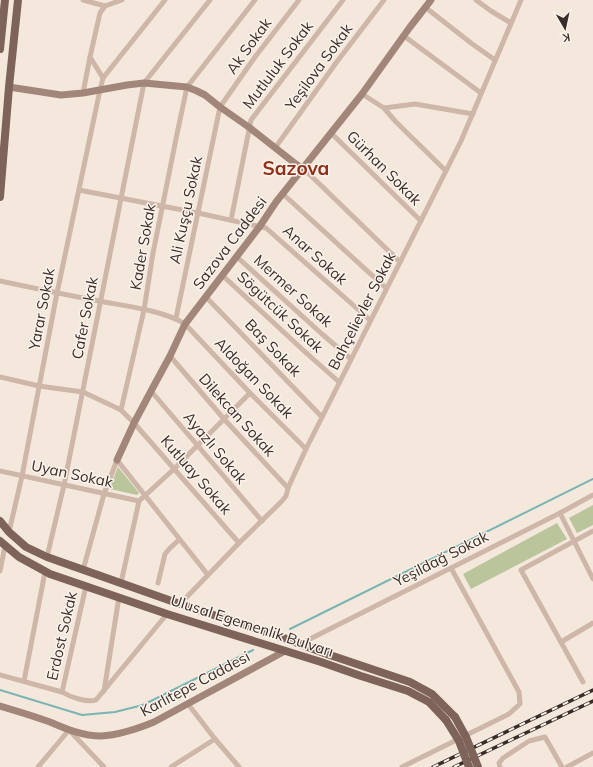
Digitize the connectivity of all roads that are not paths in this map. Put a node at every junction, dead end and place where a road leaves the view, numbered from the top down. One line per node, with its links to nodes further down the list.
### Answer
1 (5, 0): 18 (main road)
2 (18, 0): 24 (main road)
3 (83, 0): 14 (street)
4 (122, 0): 14 (street)
5 (165, 0): 21 (street)
6 (210, 0): 22 (street)
7 (255, 0): 23 (street)
8 (299, 0): 29 (street, Ak Sokak)
9 (342, 0): 32 (street, Mutluluk Sokak)
10 (384, 0): 34 (street, Yeşilova Sokak)
11 (431, 0): 15 (street, Sazova Caddesi)
12 (476, 0): 16 (street)
13 (521, 0): 16 (street, Bahçelievler Sokak)
14 (105, 6): 19 (street)
15 (425, 8): 17 (street, Sazova Caddesi); 20 (street)
16 (511, 23): 20 (street, Bahçelievler Sokak)
17 (404, 36): 27 (street); 28 (street, Sazova Caddesi)
18 (0, 49)
19 (90, 57): 21 (street); 26 (street)
20 (495, 60): 27 (street, Bahçelievler Sokak)
21 (103, 78): 25 (street, Yarar Sokak)
22 (144, 83): 23 (street); 25 (street); 40 (street, Cafer Sokak)
23 (187, 87): 29 (street); 41 (street, Kader Sokak)
24 (8, 88): 26 (street); 39 (main road)
25 (100, 90): 26 (street); 37 (street, Yarar Sokak)
26 (83, 93)
27 (481, 93): 31 (street, Bahçelievler Sokak)
28 (362, 94): 30 (street); 33 (street, Sazova Caddesi)
29 (220, 107): 32 (street); 42 (street, Ali Kuşçu Sokak)
30 (384, 108): 31 (street); 36 (street)
31 (473, 114): 36 (street, Bahçelievler Sokak)
32 (250, 128): 34 (street); 43 (street, Mutluluk Sokak)
33 (331, 133): 35 (street, Sazova Caddesi); 44 (street, Gürhan Sokak)
34 (275, 148): 35 (street)
35 (304, 169): 38 (street, Sazova Caddesi); 47 (street)
36 (445, 170): 44 (street, Bahçelievler Sokak)
37 (78, 190): 40 (street); 51 (street, Yarar Sokak)
38 (283, 194): 45 (street, Sazova Caddesi); 50 (street)
39 (0, 197)
40 (121, 198): 41 (street); 53 (street, Cafer Sokak)
41 (163, 207): 42 (street); 54 (street, Kader Sokak)
42 (198, 213): 43 (street); 55 (street, Ali Kuşçu Sokak)
43 (232, 220): 45 (street)
44 (421, 221): 47 (street, Bahçelievler Sokak)
45 (260, 226): 46 (street, Sazova Caddesi); 56 (street, Anar Sokak)
46 (237, 256): 48 (street, Sazova Caddesi); 59 (street, Mermer Sokak)
47 (400, 262): 50 (street, Bahçelievler Sokak)
48 (222, 275): 52 (street, Sazova Caddesi); 61 (street, Sögütcük Sokak)
49 (0, 281): 51 (street, Aldoğan Sokak)
50 (386, 288): 56 (street, Bahçelievler Sokak)
51 (57, 293): 53 (street, Aldoğan Sokak); 62 (street, Yarar Sokak)
52 (206, 297): 57 (street, Sazova Caddesi); 67 (street, Baş Sokak)
53 (101, 302): 54 (street, Aldoğan Sokak); 64 (street, Cafer Sokak)
54 (144, 310): 55 (street, Aldoğan Sokak); 66 (street, Kader Sokak)
55 (176, 318): 57 (street, Aldoğan Sokak)
56 (370, 320): 59 (street, Bahçelievler Sokak)
57 (185, 324): 58 (street, Sazova Caddesi); 65 (street, Aldoğan Sokak)
58 (170, 356): 63 (street, Sazova Caddesi); 68 (street, Dilekcan Sokak)
59 (351, 359): 61 (street, Bahçelievler Sokak)
60 (0, 377): 62 (street, Kutluay Sokak)
61 (339, 382): 67 (street, Bahçelievler Sokak)
62 (39, 386): 64 (street, Kutluay Sokak); 75 (street, Yarar Sokak)
63 (151, 391): 69 (street, Sazova Caddesi); 70 (street, Ayazlı Sokak)
64 (83, 392): 66 (street, Kutluay Sokak); 76 (street, Cafer Sokak)
65 (250, 393): 68 (street); 71 (street, Aldoğan Sokak)
66 (121, 410): 69 (street, Kutluay Sokak)
67 (322, 417): 71 (street, Bahçelievler Sokak)
68 (224, 419): 70 (street); 77 (street, Dilekcan Sokak)
69 (134, 423): 72 (street, Sazova Caddesi); 73 (street, Kutluay Sokak)
70 (198, 445): 73 (street); 84 (street, Ayazlı Sokak)
71 (306, 449): 77 (street, Bahçelievler Sokak)
72 (117, 460): 78 (street); 80 (street)
73 (174, 469): 80 (street); 90 (street, Kutluay Sokak)
74 (0, 471): 75 (street, Uyan Sokak)
75 (22, 476): 76 (street, Uyan Sokak); 86 (street, Yarar Sokak)
76 (64, 485): 78 (street, Uyan Sokak); 91 (street, Cafer Sokak)
77 (288, 488): 84 (street, Bahçelievler Sokak)
78 (104, 494): 81 (street, Uyan Sokak); 93 (street)
79 (593, 495): 82 (street, Yeşildağ Sokak)
80 (145, 496): 81 (street); 87 (street)
81 (139, 501): 98 (street)
82 (560, 513): 88 (street); 92 (street, Yeşildağ Sokak)
83 (0, 521): 86 (main road, Ulusal Egemenlik Bulvarı)
84 (262, 521): 90 (street, Bahçelievler Sokak)
85 (593, 531): 88 (street)
86 (9, 532): 91 (main road, Ulusal Egemenlik Bulvarı)
87 (179, 540): 96 (street); 99 (street)
88 (574, 540): 97 (street); 105 (street)
89 (3, 543): 94 (street); 95 (main road, Ulusal Egemenlik Bulvarı)
90 (239, 543): 96 (street, Bahçelievler Sokak)
91 (47, 557): 93 (main road, Ulusal Egemenlik Bulvarı)
92 (451, 568): 106 (street, Yeşildağ Sokak); 122 (street)
93 (84, 570): 98 (main road, Ulusal Egemenlik Bulvarı)
94 (0, 571)
95 (45, 572): 100 (main road, Ulusal Egemenlik Bulvarı); 109 (street)
96 (208, 575): 102 (street, Bahçelievler Sokak)
97 (593, 579)
98 (121, 583): 102 (main road, Ulusal Egemenlik Bulvarı)
99 (158, 583)
100 (86, 586): 101 (main road, Ulusal Egemenlik Bulvarı); 112 (street, Erdost Sokak)
101 (119, 597): 103 (main road, Ulusal Egemenlik Bulvarı); 111 (street)
102 (180, 604): 103 (main road); 106 (main road, Ulusal Egemenlik Bulvarı)
103 (167, 614): 107 (main road, Ulusal Egemenlik Bulvarı); 111 (street)
104 (593, 623): 105 (street)
105 (561, 642): 110 (street)
106 (300, 644): 124 (main road, Ulusal Egemenlik Bulvarı, bridge)
107 (285, 651): 113 (street, Karlıtepe Caddesi); 123 (main road, Ulusal Egemenlik Bulvarı, bridge)
108 (0, 675): 109 (street)
109 (24, 681): 112 (street)
110 (583, 682)
111 (104, 691): 112 (street)
112 (62, 692)
113 (188, 704): 115 (street, Karlıtepe Caddesi); 116 (street)
114 (1, 709): 115 (street, Karlıtepe Caddesi)
115 (69, 730): 118 (street); 119 (street)
116 (215, 739): 120 (street); 121 (street)
117 (593, 753): 127 (street)
118 (38, 767)
119 (104, 767)
120 (171, 767)
121 (239, 767)
122 (402, 767)
123 (469, 767)
124 (478, 767)
125 (500, 767): 126 (street)
126 (562, 767)
127 (567, 767)

